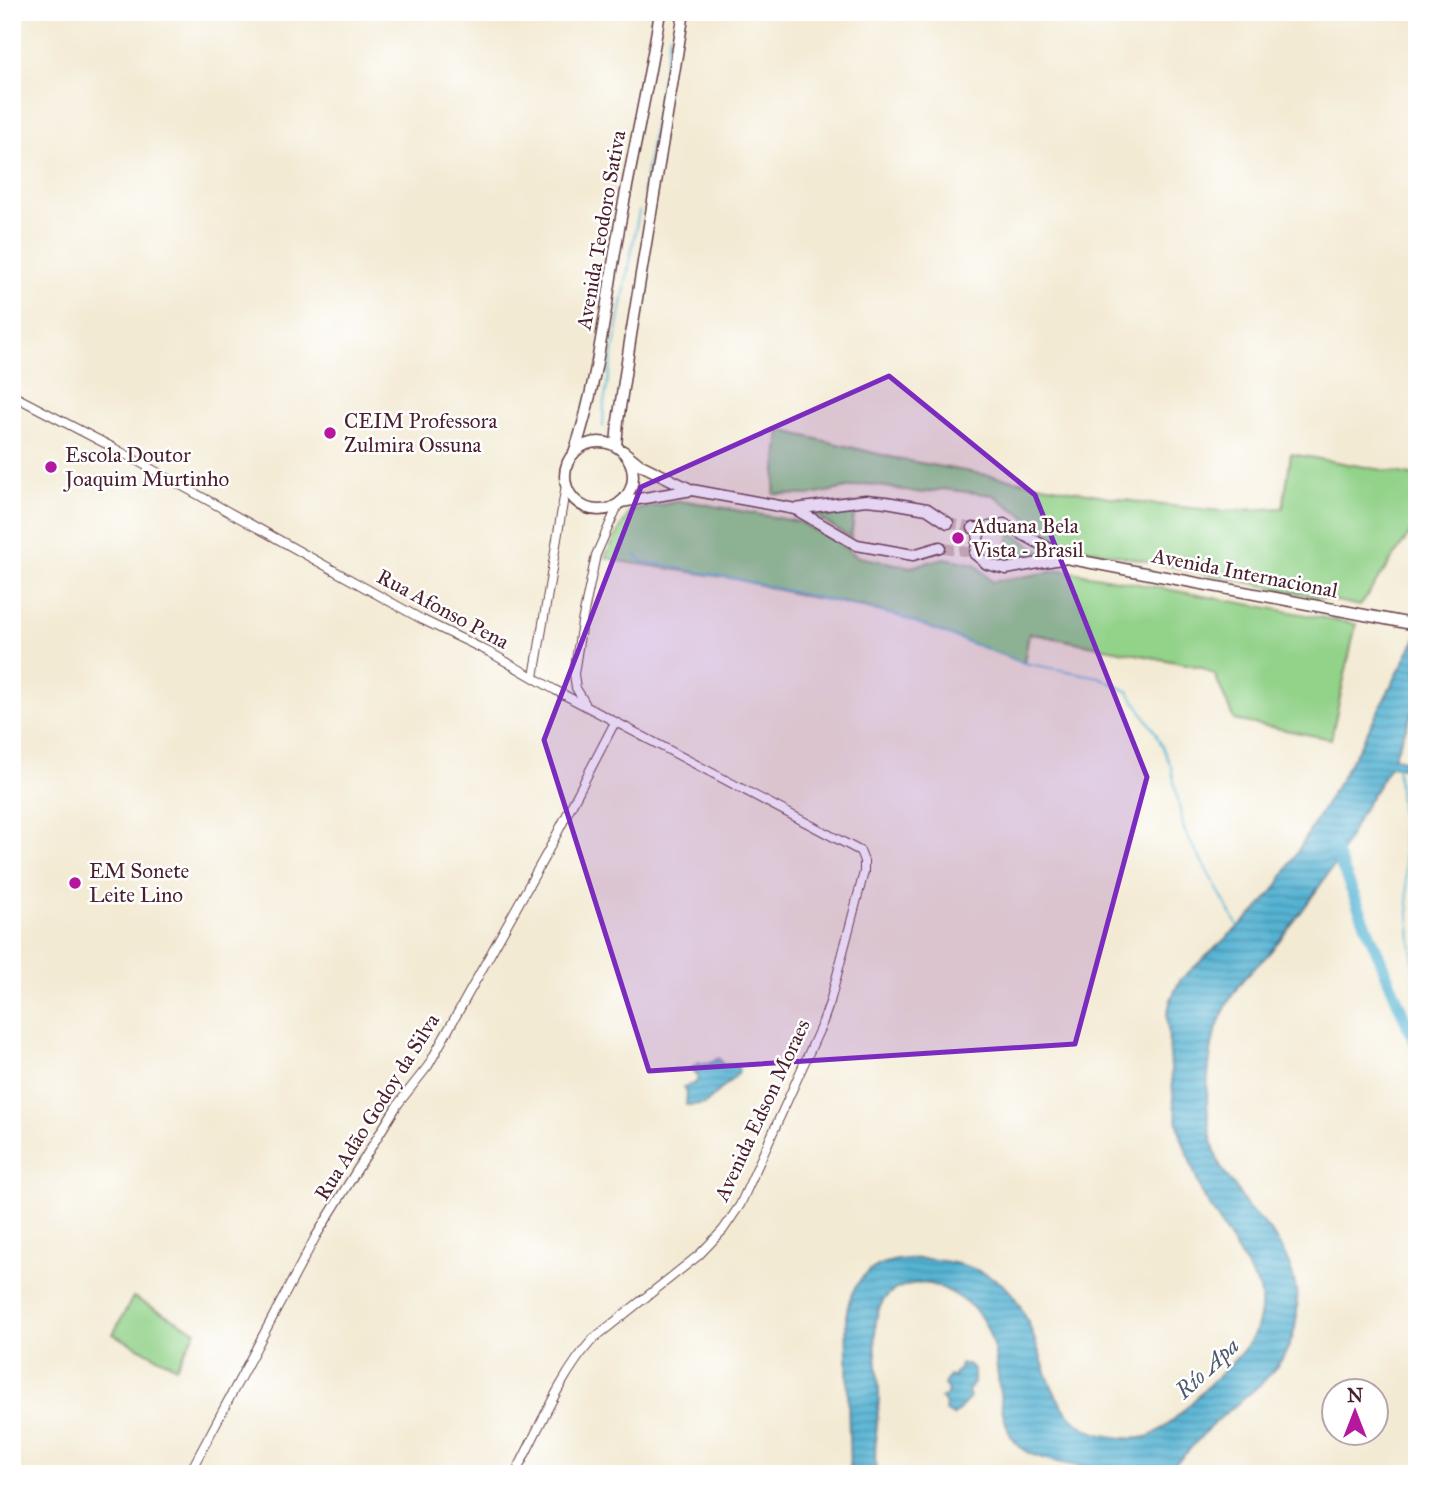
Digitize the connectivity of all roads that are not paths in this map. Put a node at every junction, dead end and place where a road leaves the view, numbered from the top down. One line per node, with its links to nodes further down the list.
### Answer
1 (660, 12): 5 (main road, Avenida Teodoro Sativa)
2 (684, 12): 4 (main road)
3 (12, 396): 12 (street, Rua Afonso Pena)
4 (620, 449): 5 (main road); 7 (main road); 8 (main road)
5 (574, 453): 6 (main road)
6 (566, 485): 8 (main road); 12 (street)
7 (692, 490): 8 (main road); 9 (main road)
8 (620, 503): 13 (street)
9 (795, 509): 9 (main road)
10 (1066, 558): 10 (main road, Avenida Internacional); 11 (main road, Avenida Internacional)
11 (1417, 625)
12 (534, 677): 13 (street, Rua Afonso Pena)
13 (586, 706): 14 (street, Rua Afonso Pena)
14 (615, 722): 15 (street, Rua Afonso Pena); 16 (street, Rua Adão Godoy da Silva)
15 (860, 851): 17 (street, Avenida Edson Moraes)
16 (189, 1474)
17 (515, 1474)

